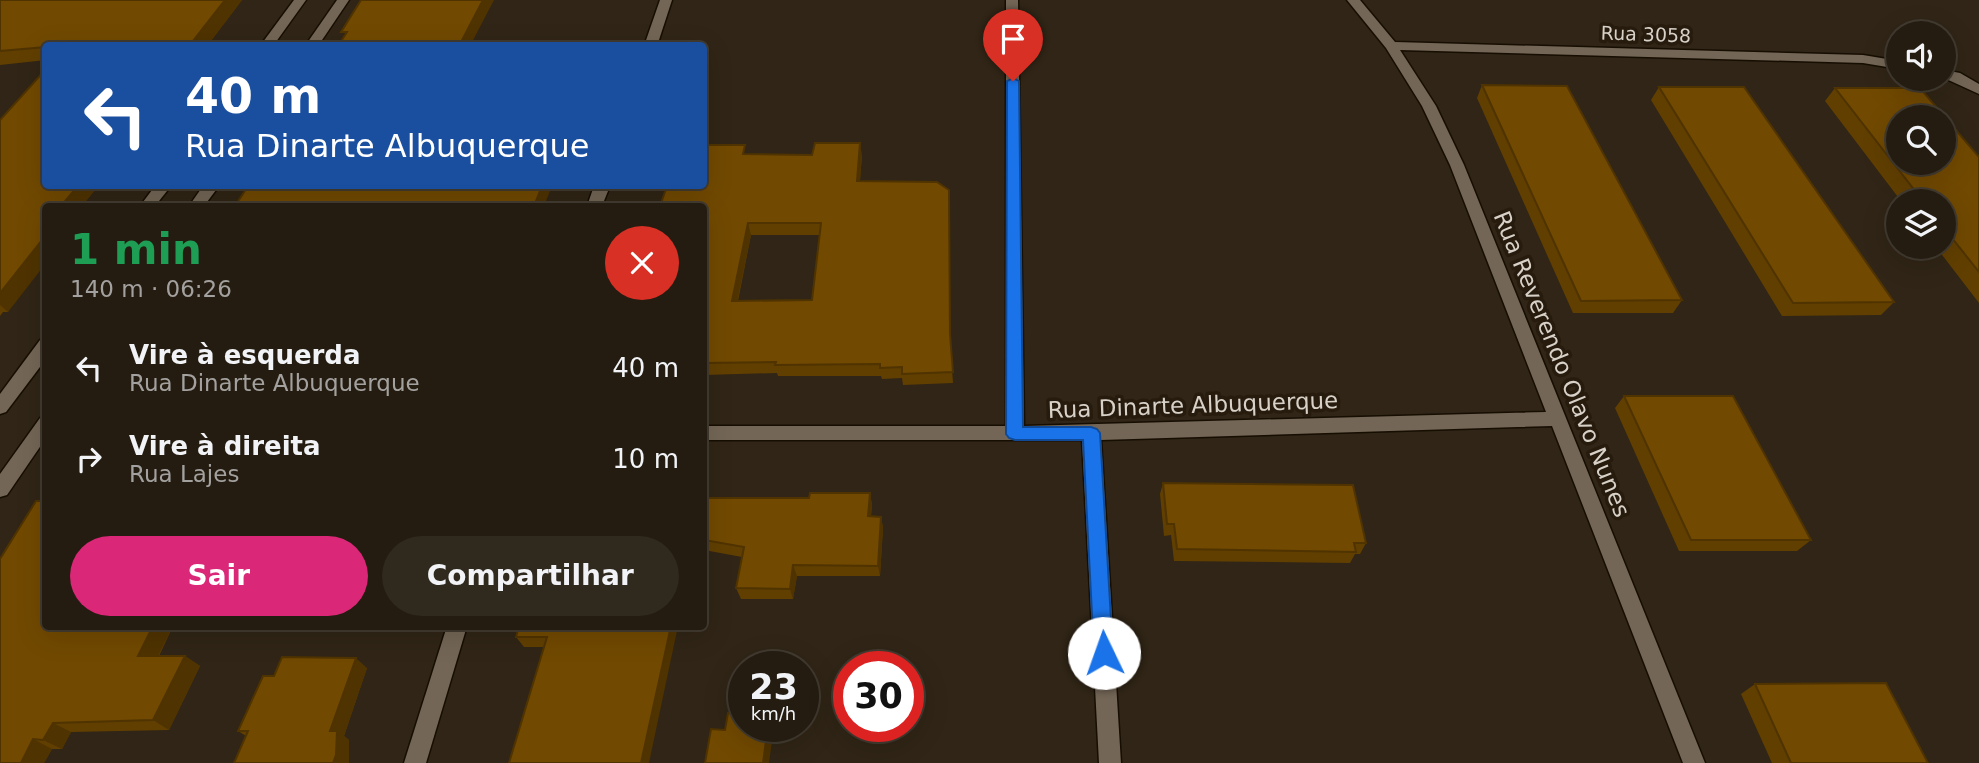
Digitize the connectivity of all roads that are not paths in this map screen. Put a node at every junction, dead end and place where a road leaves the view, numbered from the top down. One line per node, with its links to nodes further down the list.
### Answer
1 (300, 0): 6 (street)
2 (343, 0): 7 (street)
3 (666, 0): 8 (street)
4 (1013, 0): 21 (street)
5 (1353, 0): 9 (street, Rua Reverendo Olavo Nunes)
6 (269, 42)
7 (314, 42)
8 (651, 42)
9 (1391, 46): 10 (street, Rua 3058); 17 (street, Rua Reverendo Olavo Nunes)
10 (1886, 63)
11 (1956, 77): 12 (street)
12 (1979, 90)
13 (161, 189): 14 (street)
14 (149, 203)
15 (42, 350): 16 (street)
16 (0, 407)
17 (1557, 419): 20 (street, Rua Dinarte Albuquerque); 26 (street, Rua Reverendo Olavo Nunes)
18 (42, 429): 22 (street)
19 (707, 433): 21 (street, Rua Dinarte Albuquerque)
20 (1091, 433): 21 (street, Rua Dinarte Albuquerque); 25 (street)
21 (1015, 434)
22 (0, 489)
23 (456, 630): 24 (street)
24 (415, 763)
25 (1110, 763)
26 (1694, 763)

